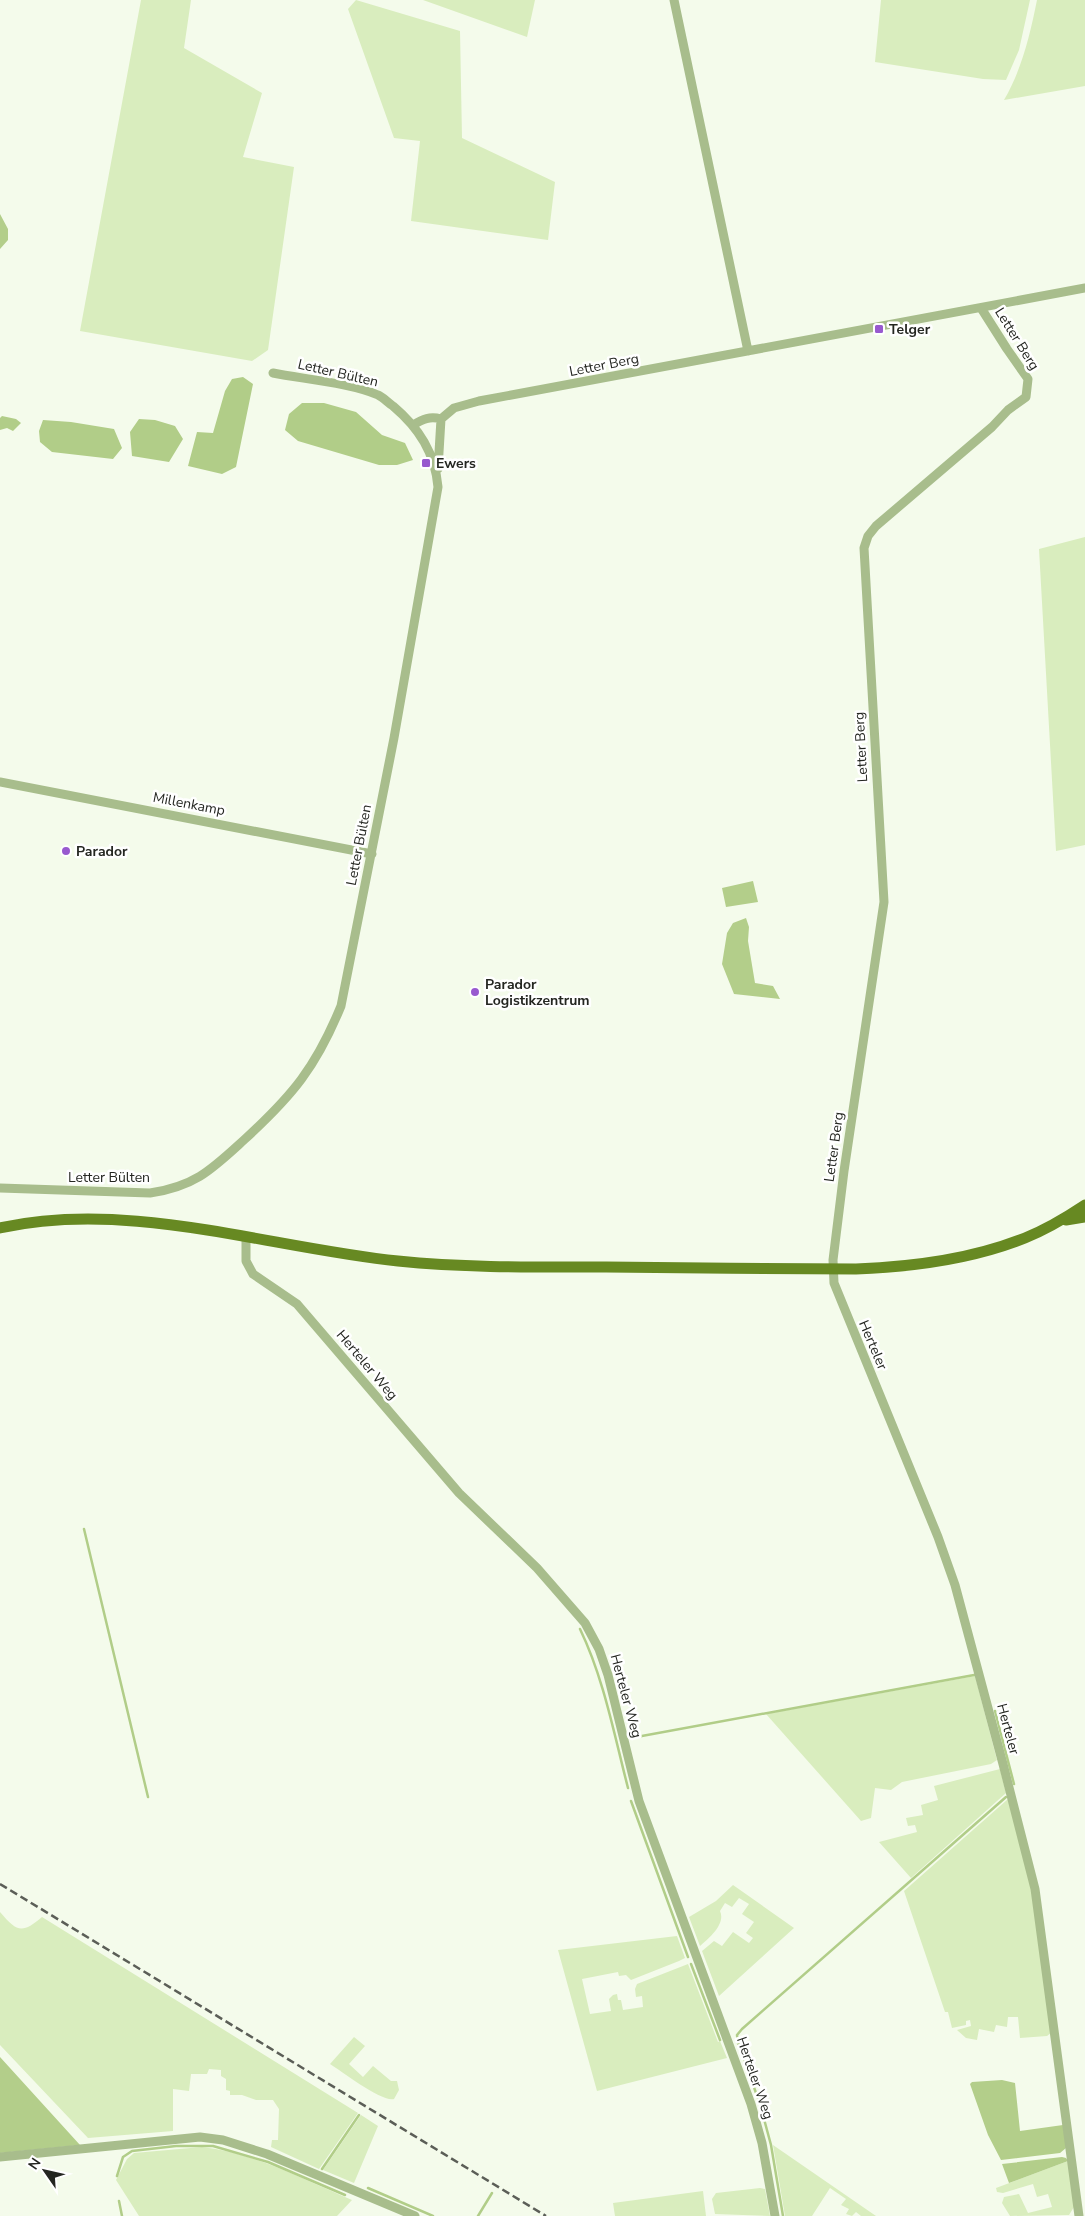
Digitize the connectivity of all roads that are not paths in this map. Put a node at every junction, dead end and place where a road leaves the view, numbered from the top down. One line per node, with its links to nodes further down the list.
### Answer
1 (674, 0): 4 (street)
2 (1085, 288): 3 (street, Letter Berg)
3 (982, 308): 4 (street, Letter Berg); 17 (street, Letter Berg)
4 (748, 350): 6 (street, Letter Berg)
5 (273, 373): 7 (street, Letter Bülten)
6 (441, 419): 7 (street); 8 (street)
7 (413, 425): 8 (street, Letter Bülten)
8 (437, 479): 10 (street, Letter Bülten)
9 (0, 782): 10 (street, Millenkamp)
10 (372, 854): 11 (street, Letter Bülten)
11 (0, 1188)
12 (1085, 1205): 14 (main road)
13 (1085, 1217): 14 (main road)
14 (1057, 1222): 17 (main road)
15 (0, 1228): 16 (main road)
16 (246, 1238): 17 (main road); 20 (street, Herteler Weg)
17 (833, 1269): 21 (street, Herteler)
18 (0, 2158): 19 (street)
19 (415, 2216)
20 (775, 2216)
21 (1079, 2216)

